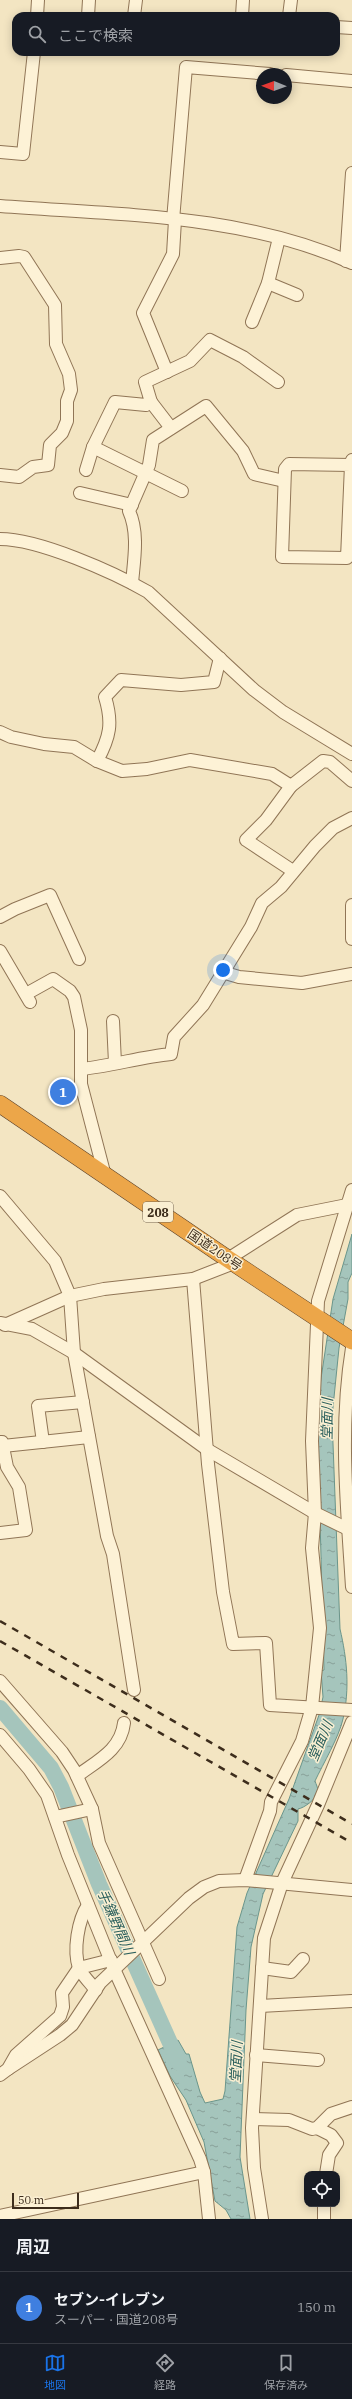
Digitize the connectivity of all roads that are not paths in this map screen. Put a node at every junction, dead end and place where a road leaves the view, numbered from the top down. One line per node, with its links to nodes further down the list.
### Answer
1 (38, 0): 6 (street)
2 (89, 0): 7 (street)
3 (136, 0): 8 (street)
4 (243, 0): 9 (street)
5 (291, 0): 10 (street)
6 (37, 12)
7 (88, 12)
8 (134, 12)
9 (242, 12)
10 (290, 12)
11 (340, 27): 12 (street)
12 (352, 28)
13 (34, 56): 17 (street)
14 (256, 73): 20 (street)
15 (292, 76): 16 (street)
16 (352, 81)
17 (0, 152)
18 (352, 173): 23 (street)
19 (0, 206): 20 (street)
20 (174, 220): 21 (street); 27 (street)
21 (278, 238): 23 (street); 24 (street)
22 (0, 258): 35 (street)
23 (349, 262)
24 (268, 283): 25 (street); 26 (street)
25 (297, 295)
26 (252, 322)
27 (167, 372): 28 (street); 29 (street)
28 (278, 382)
29 (151, 402): 30 (street); 31 (street)
30 (171, 428): 34 (street); 36 (street)
31 (93, 447): 33 (street); 34 (street)
32 (352, 463): 36 (street); 36 (street)
33 (86, 470)
34 (146, 473): 37 (street); 39 (street)
35 (0, 475)
36 (284, 481)
37 (182, 491)
38 (80, 493): 39 (street)
39 (132, 505): 41 (street)
40 (0, 539): 41 (street)
41 (132, 583): 42 (street)
42 (220, 658): 44 (street); 45 (street)
43 (0, 732): 45 (street)
44 (352, 754)
45 (97, 760): 47 (street)
46 (352, 781): 47 (street)
47 (291, 786): 49 (street)
48 (352, 818): 49 (street)
49 (293, 871): 55 (street)
50 (352, 905): 52 (street)
51 (0, 917): 54 (street)
52 (352, 939)
53 (0, 951): 59 (street)
54 (79, 959)
55 (222, 972): 56 (street); 58 (street)
56 (352, 974)
57 (113, 1021): 58 (street)
58 (115, 1063): 59 (street)
59 (81, 1069): 61 (street)
60 (0, 1104): 61 (highway, 国道208号 / 208)
61 (106, 1176): 65 (highway, 国道208号 / 208)
62 (352, 1190): 64 (street)
63 (0, 1196): 67 (street)
64 (347, 1205): 65 (street); 68 (street)
65 (231, 1261): 66 (street); 68 (highway, 国道208号 / 208)
66 (193, 1279): 67 (street); 77 (street)
67 (70, 1296): 69 (street); 72 (street)
68 (317, 1318): 70 (highway, 国道208号 / 208); 78 (street)
69 (2, 1325): 72 (street)
70 (352, 1341)
71 (352, 1348): 79 (street)
72 (74, 1353): 73 (street); 77 (street)
73 (83, 1402): 74 (street); 75 (street)
74 (89, 1437): 75 (street); 83 (street)
75 (44, 1442): 76 (street)
76 (2, 1444): 80 (street)
77 (208, 1450): 78 (street); 84 (street)
78 (315, 1513): 79 (street); 84 (street)
79 (350, 1530): 81 (street)
80 (0, 1533)
81 (352, 1587)
82 (0, 1681): 89 (street)
83 (134, 1690)
84 (315, 1707): 85 (street); 92 (street)
85 (352, 1710)
86 (352, 1722): 93 (street)
87 (124, 1724): 89 (street)
88 (0, 1735): 91 (street)
89 (77, 1776): 90 (street)
90 (92, 1809): 91 (street); 96 (street)
91 (55, 1817): 95 (street)
92 (245, 1880): 93 (street); 96 (street)
93 (282, 1883): 94 (street); 100 (street)
94 (352, 1890)
95 (88, 1905): 98 (street); 99 (street)
96 (142, 1942): 98 (street); 101 (street)
97 (303, 1959): 100 (street)
98 (114, 1965): 99 (street); 102 (street); 112 (street)
99 (79, 1968): 102 (street); 107 (street)
100 (262, 1968): 104 (street)
101 (159, 1979)
102 (96, 1990): 107 (street)
103 (352, 2001): 104 (street)
104 (260, 2006): 105 (street)
105 (256, 2055): 106 (street); 109 (street)
106 (318, 2060)
107 (2, 2073)
108 (352, 2107): 110 (street)
109 (253, 2119): 110 (street); 116 (street)
110 (317, 2128): 111 (street)
111 (326, 2171)
112 (204, 2172): 114 (street); 115 (street)
113 (324, 2207): 117 (street)
114 (0, 2216)
115 (209, 2219)
116 (262, 2219)
117 (324, 2219)

